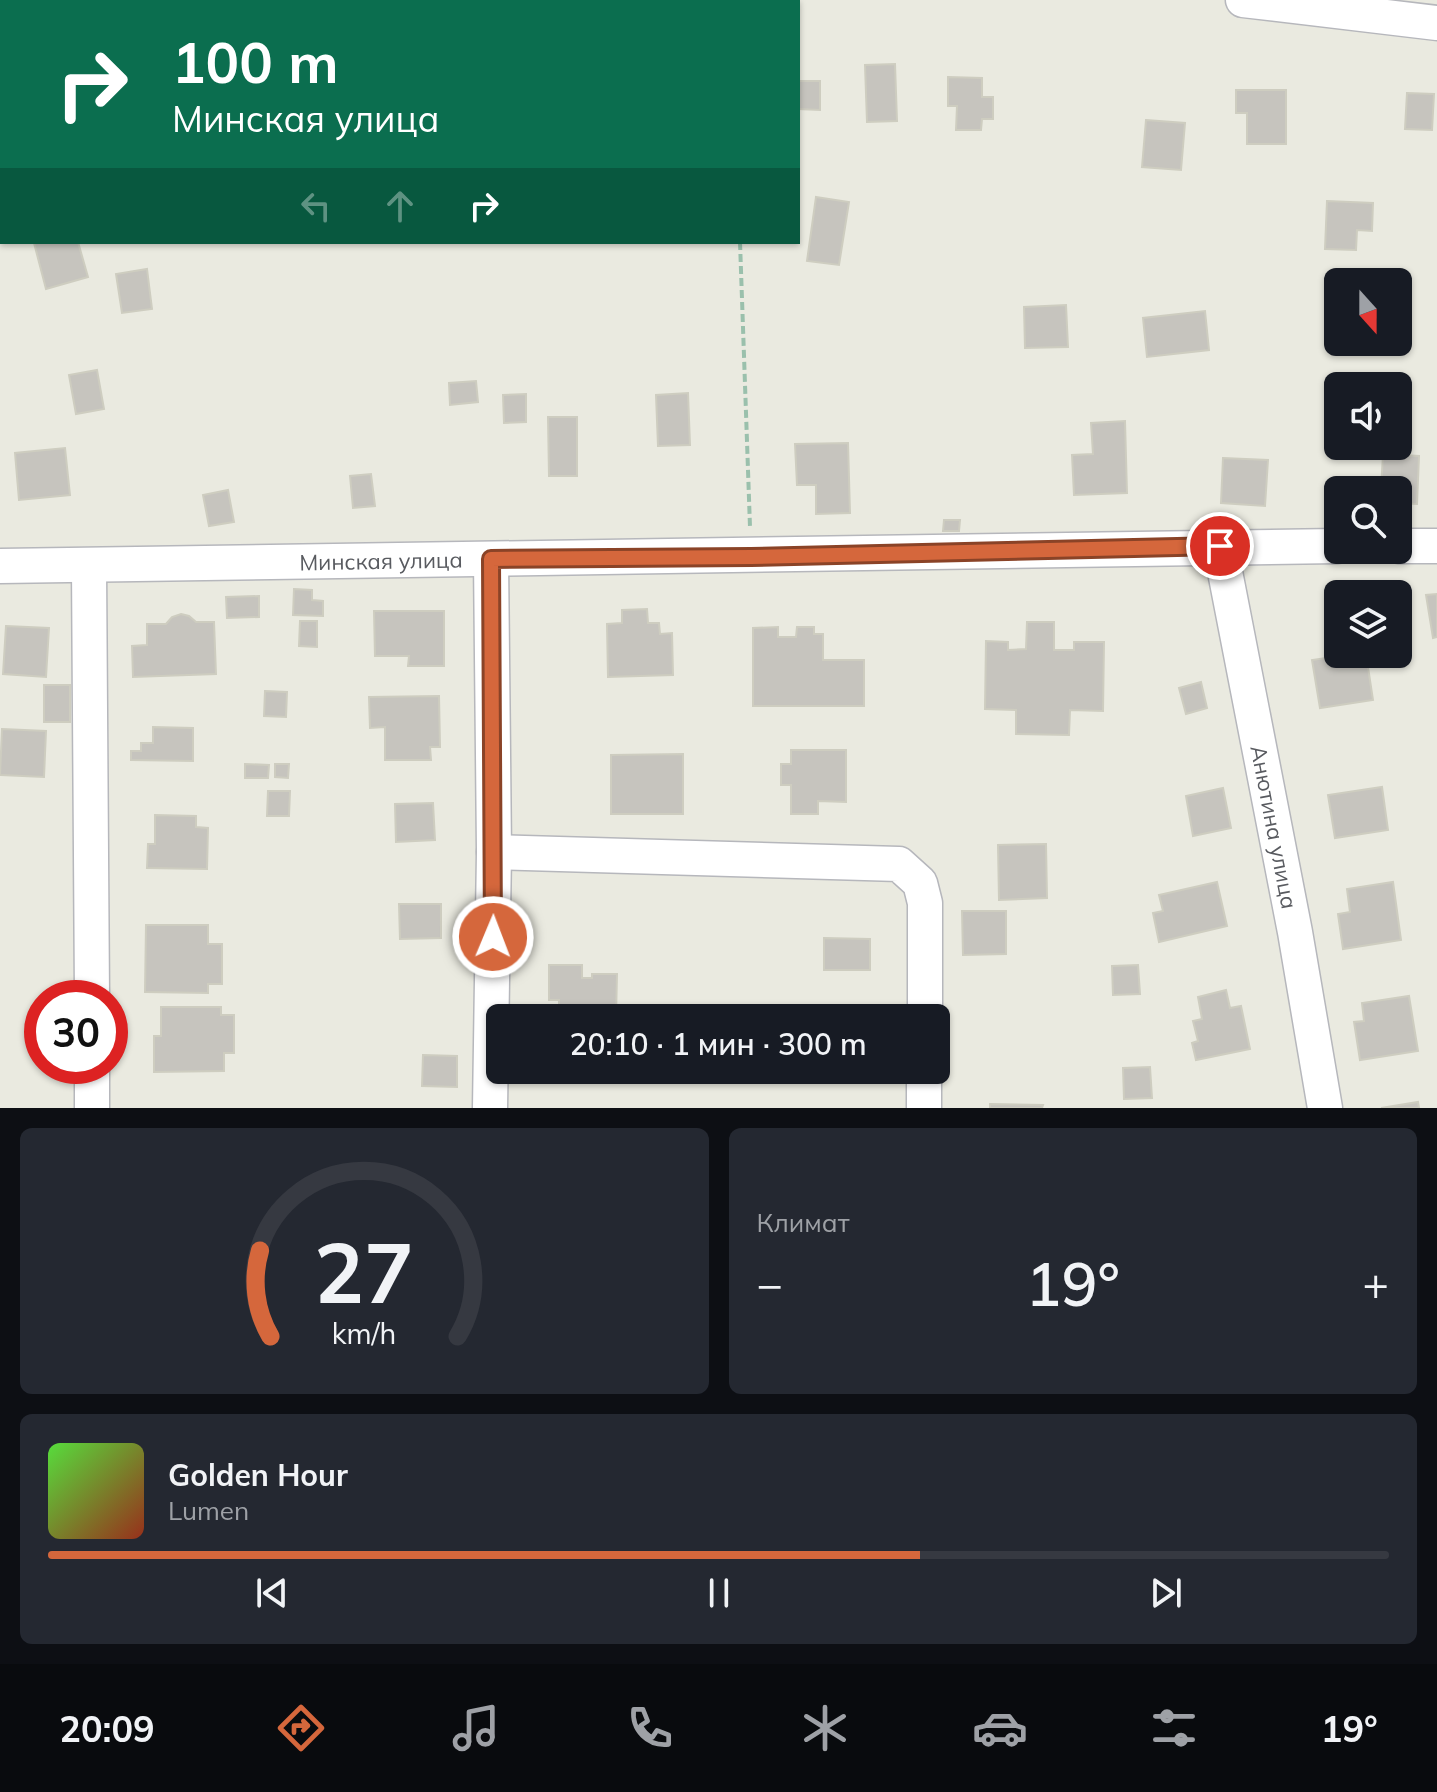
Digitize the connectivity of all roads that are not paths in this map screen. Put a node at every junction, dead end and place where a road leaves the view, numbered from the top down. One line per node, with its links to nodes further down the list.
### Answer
1 (1243, 0): 2 (street)
2 (1437, 23)
3 (1220, 546): 4 (street, Минская улица); 7 (street, Минская улица); 18 (street, Анютина улица)
4 (1324, 546)
5 (1412, 546): 6 (street)
6 (1437, 546)
7 (491, 559): 9 (street, Минская улица); 10 (street)
8 (0, 566): 9 (street, Минская улица)
9 (89, 567): 11 (street)
10 (494, 852): 12 (street); 16 (street)
11 (92, 980)
12 (925, 1004)
13 (92, 1084): 15 (street)
14 (924, 1084): 17 (street)
15 (92, 1108)
16 (490, 1108)
17 (924, 1108)
18 (1325, 1108)

